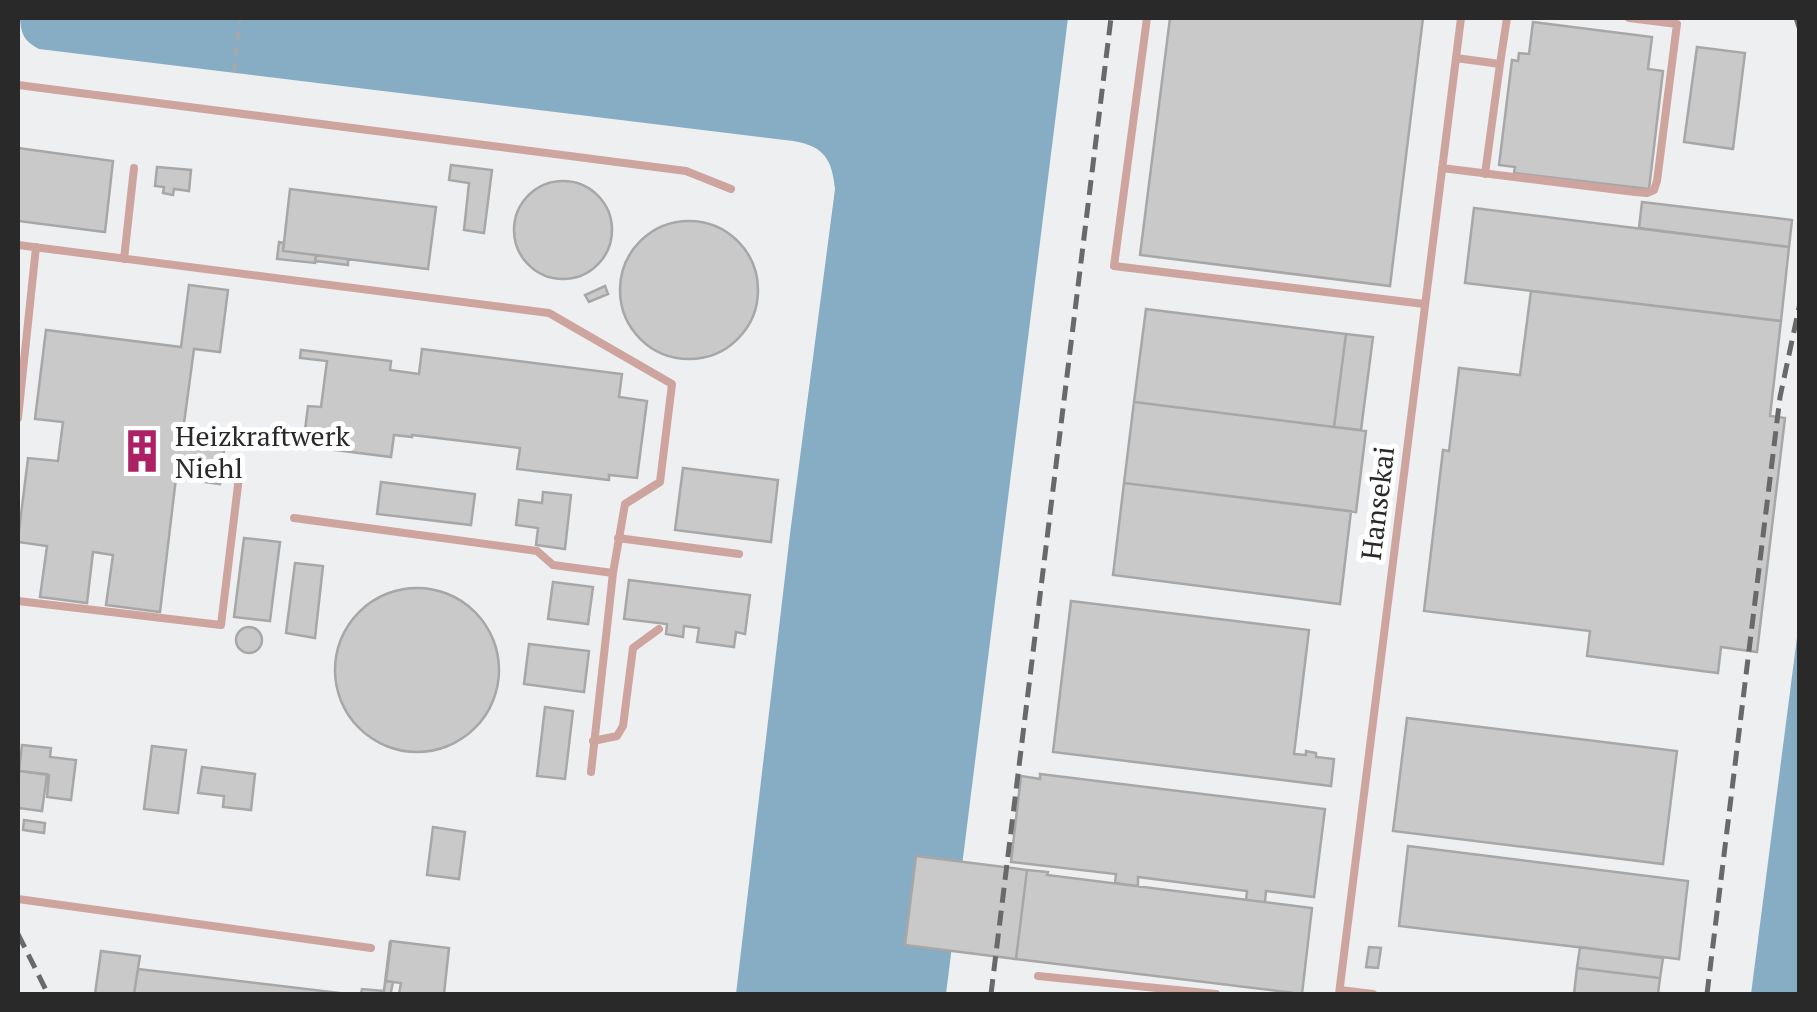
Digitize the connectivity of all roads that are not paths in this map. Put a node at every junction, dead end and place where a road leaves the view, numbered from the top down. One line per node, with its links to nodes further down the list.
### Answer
1 (1147, 18): 15 (lane)
2 (1461, 18): 5 (lane, Hansekai)
3 (1506, 18): 6 (lane)
4 (1629, 18): 10 (lane)
5 (1456, 58): 6 (lane); 9 (lane, Hansekai)
6 (1500, 64): 10 (lane)
7 (18, 85): 11 (lane)
8 (134, 168): 14 (lane)
9 (1442, 168): 10 (lane); 15 (lane, Hansekai)
10 (1485, 174)
11 (731, 189)
12 (18, 245): 13 (lane)
13 (36, 247): 14 (lane); 16 (lane)
14 (124, 259): 19 (lane)
15 (1424, 304): 29 (lane, Hansekai)
16 (18, 418)
17 (239, 477): 22 (lane)
18 (294, 518): 21 (lane)
19 (618, 538): 20 (lane); 21 (lane)
20 (740, 554)
21 (613, 572): 24 (lane)
22 (18, 601)
23 (659, 629): 24 (lane)
24 (594, 742): 25 (lane)
25 (590, 772)
26 (18, 899): 27 (lane)
27 (371, 948)
28 (1038, 976): 30 (lane)
29 (1340, 992): 31 (lane)
30 (1216, 994)
31 (1373, 994)

